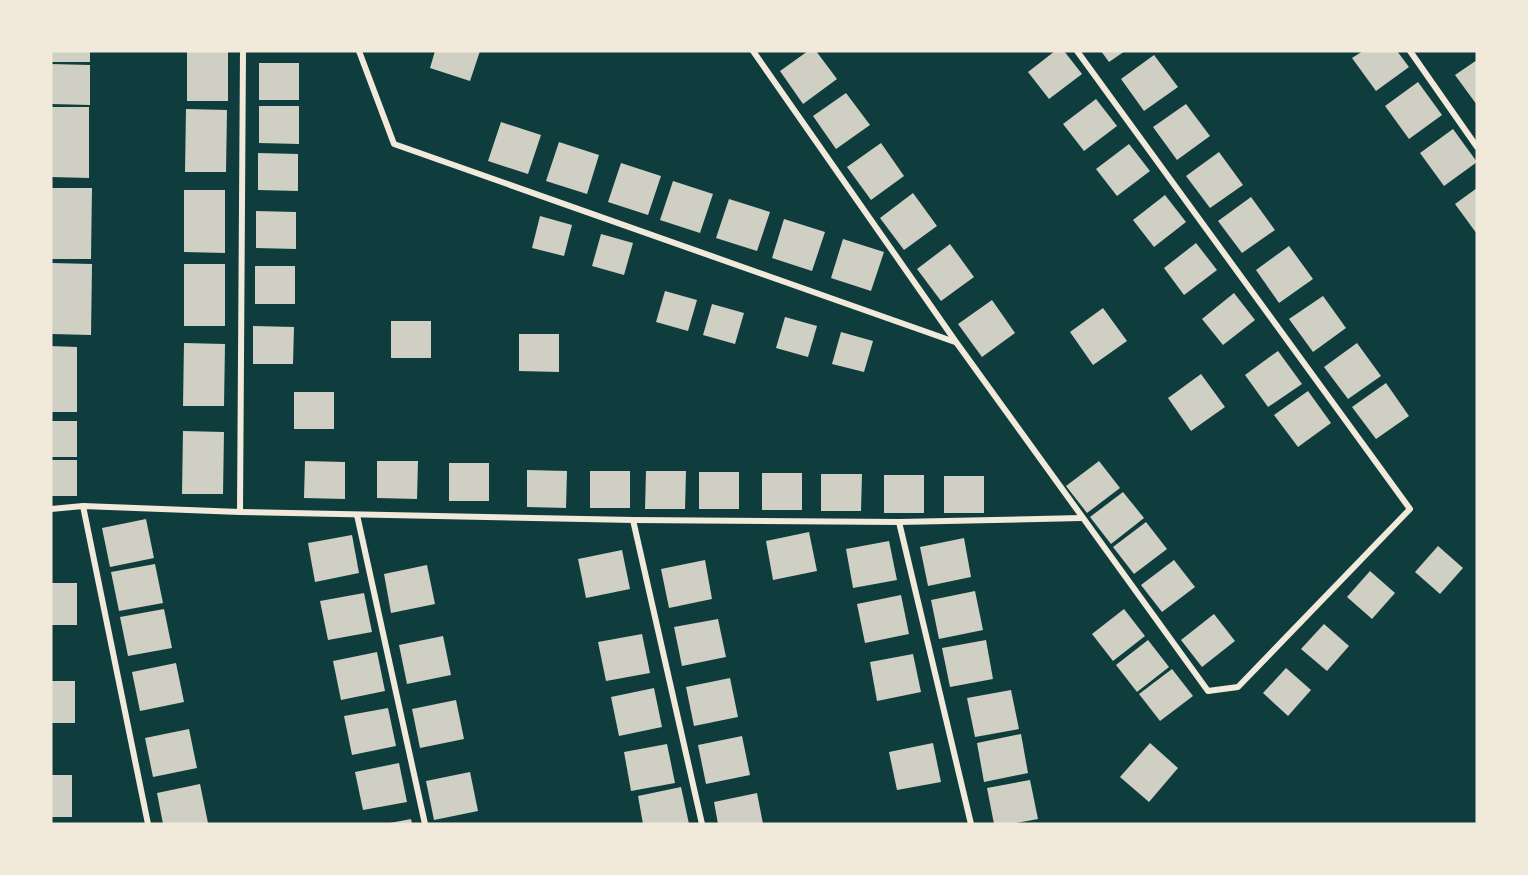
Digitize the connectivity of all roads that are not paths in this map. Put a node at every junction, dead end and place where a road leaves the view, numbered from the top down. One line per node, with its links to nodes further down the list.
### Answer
1 (243, 51): 10 (street)
2 (359, 51): 7 (street)
3 (753, 51): 7 (street)
4 (1077, 51): 12 (street)
5 (1410, 51): 6 (street)
6 (1477, 147)
7 (956, 342): 12 (street)
8 (83, 506): 9 (street); 10 (street); 15 (street)
9 (51, 509)
10 (240, 512): 11 (street)
11 (357, 515): 13 (street); 16 (street)
12 (1082, 518): 14 (street)
13 (633, 520): 14 (street); 17 (street)
14 (899, 522): 18 (street)
15 (148, 824)
16 (425, 824)
17 (702, 824)
18 (971, 824)

